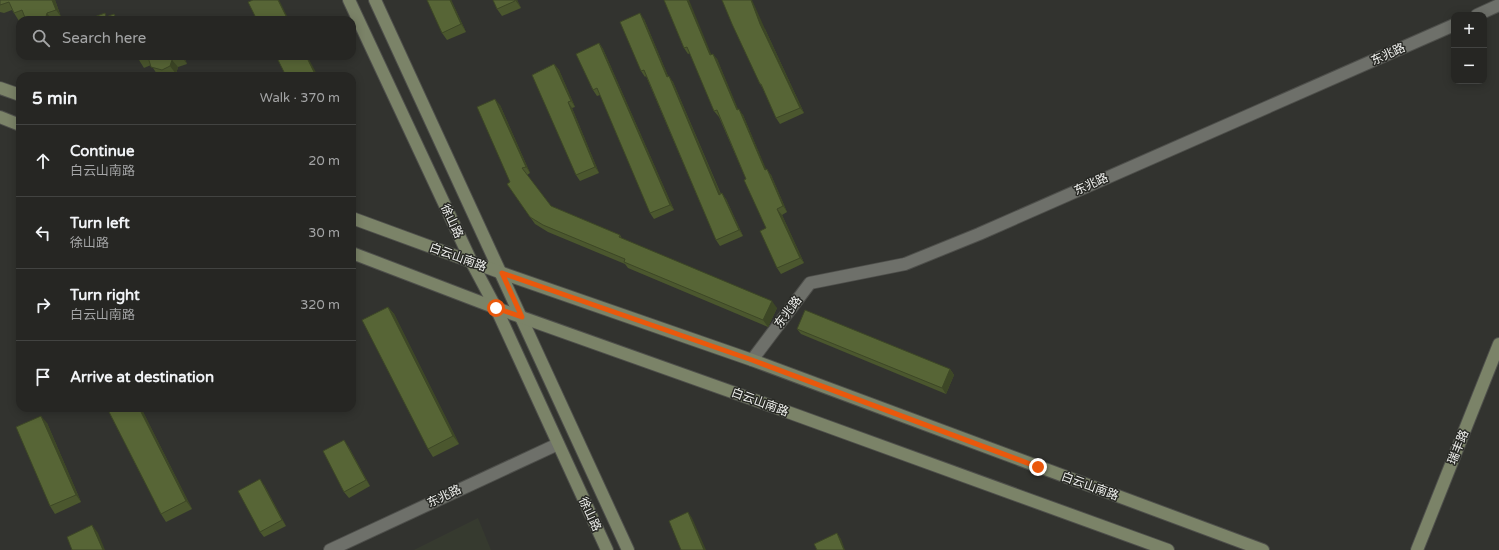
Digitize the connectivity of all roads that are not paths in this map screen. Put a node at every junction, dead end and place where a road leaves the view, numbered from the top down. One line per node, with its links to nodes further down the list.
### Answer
1 (348, 0): 5 (main road, 徐山路)
2 (375, 0): 15 (main road, 徐山路)
3 (1499, 5): 4 (street)
4 (1483, 12)
5 (356, 16)
6 (356, 17): 14 (main road, 徐山路)
7 (1451, 26): 19 (street, 东兆路)
8 (0, 88): 9 (main road)
9 (16, 94)
10 (0, 117): 11 (main road)
11 (16, 123)
12 (356, 220): 14 (main road, 白云山南路)
13 (356, 255): 16 (main road, 白云山南路)
14 (472, 263): 15 (main road, 白云山南路); 16 (main road, 徐山路)
15 (502, 273): 17 (main road, 徐山路); 19 (main road, 白云山南路)
16 (496, 308): 17 (main road, 白云山南路); 20 (main road, 徐山路)
17 (522, 317): 23 (main road, 徐山路); 24 (main road, 白云山南路)
18 (1499, 344): 26 (main road, 瑞丰路)
19 (752, 360): 25 (main road, 白云山南路)
20 (558, 444): 21 (street, 东兆路); 22 (main road, 徐山路)
21 (330, 550)
22 (607, 550)
23 (628, 550)
24 (1168, 550)
25 (1263, 550)
26 (1417, 550)

